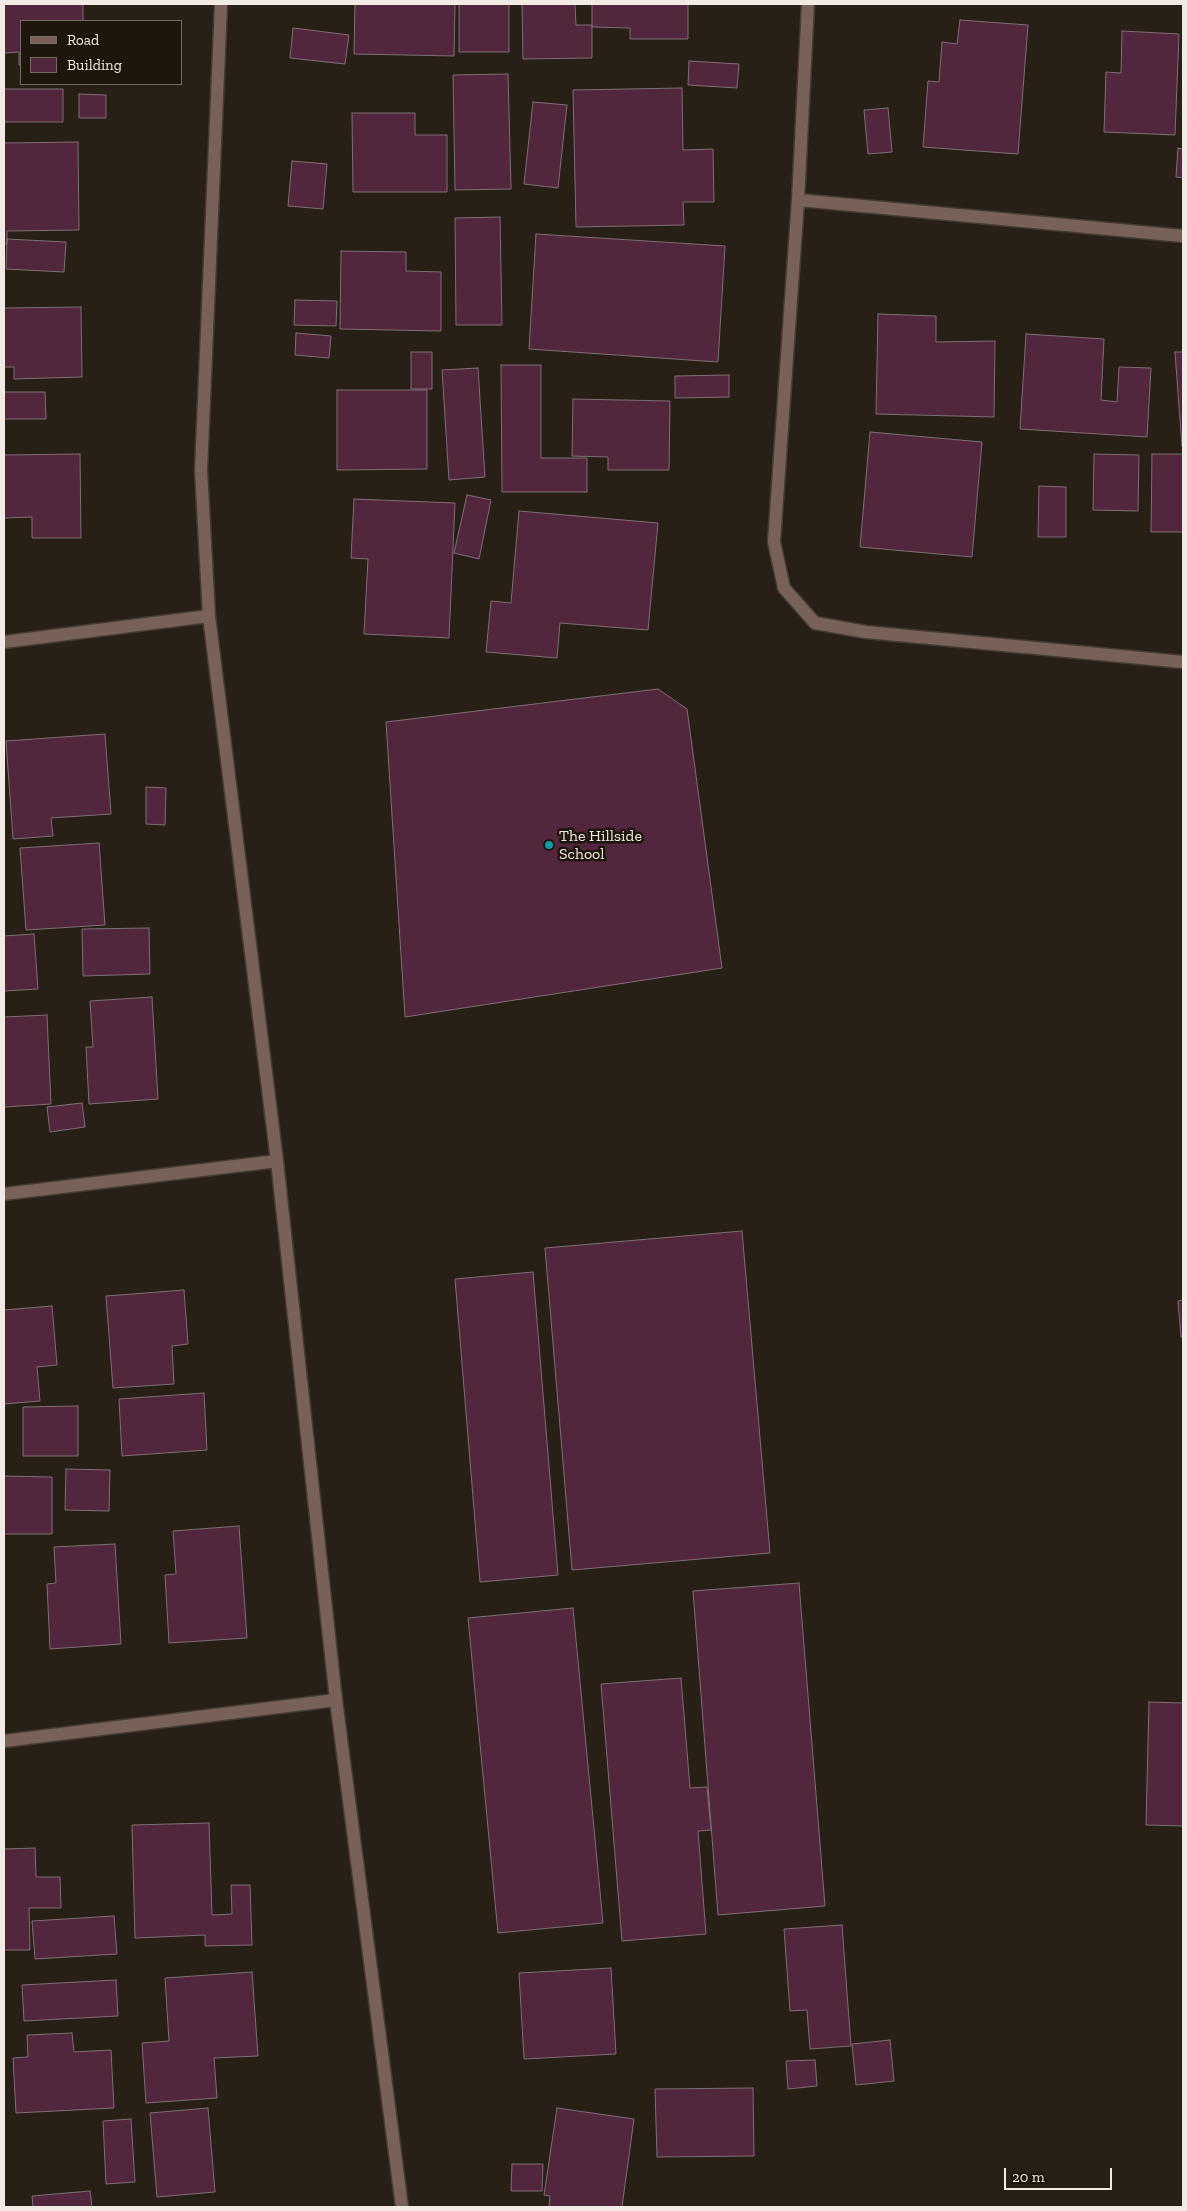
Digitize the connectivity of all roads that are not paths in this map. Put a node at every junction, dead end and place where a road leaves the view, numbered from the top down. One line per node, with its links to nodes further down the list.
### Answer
1 (221, 4): 5 (street)
2 (808, 4): 3 (street)
3 (798, 200): 4 (street); 7 (street)
4 (1183, 236)
5 (209, 616): 6 (street); 8 (street)
6 (4, 642)
7 (1183, 662)
8 (277, 1161): 9 (street); 10 (street)
9 (4, 1194)
10 (336, 1700): 11 (street); 12 (street)
11 (4, 1742)
12 (402, 2207)

